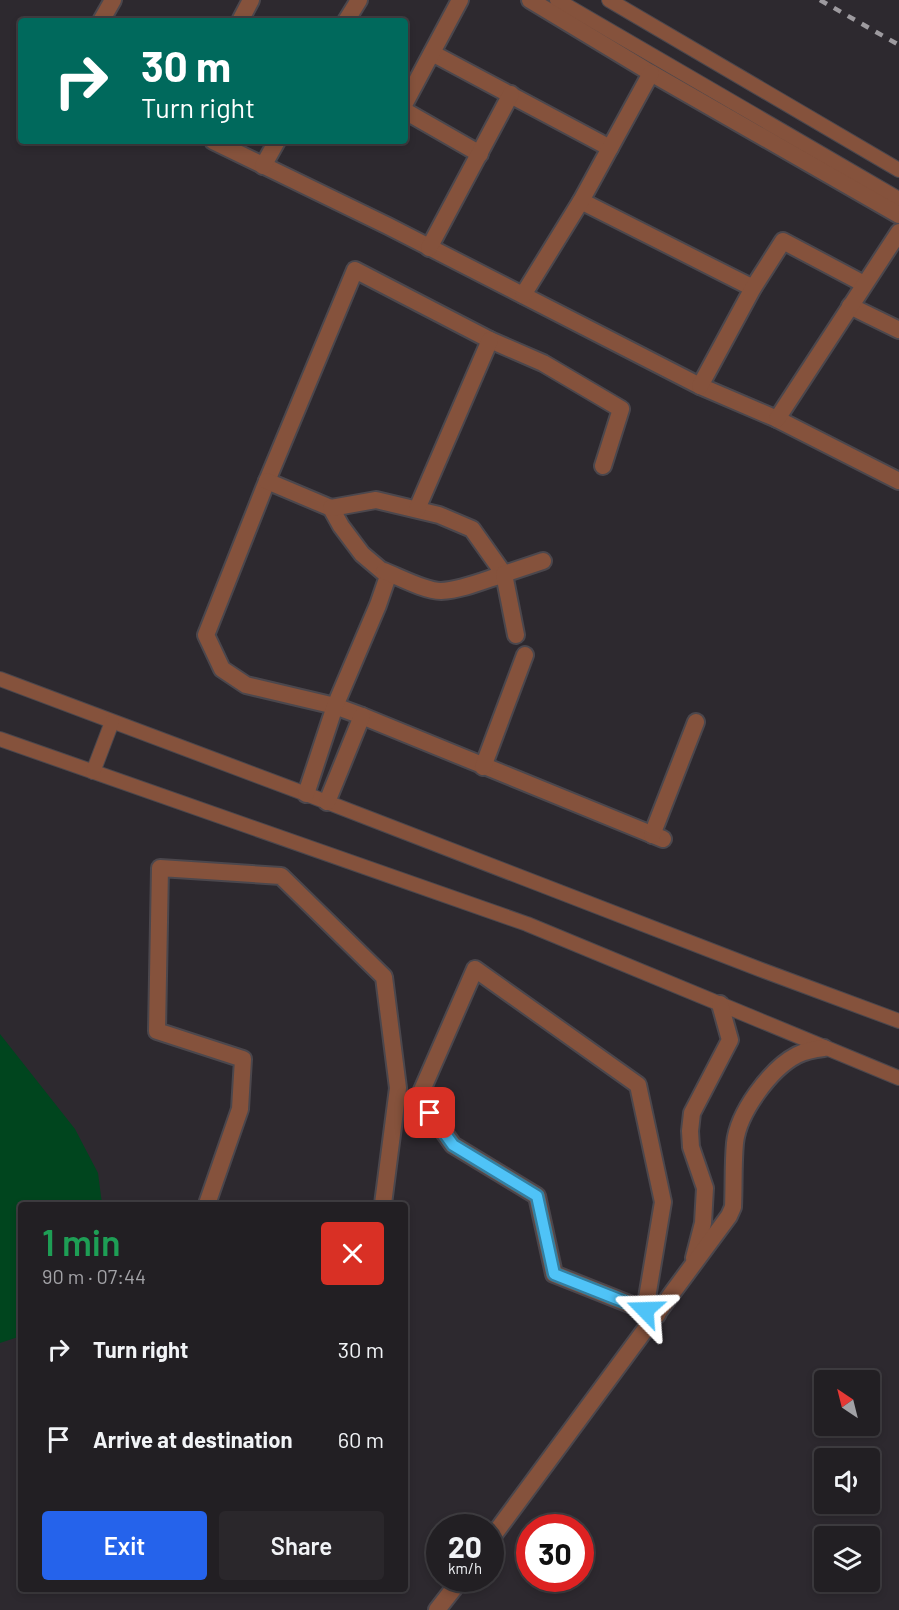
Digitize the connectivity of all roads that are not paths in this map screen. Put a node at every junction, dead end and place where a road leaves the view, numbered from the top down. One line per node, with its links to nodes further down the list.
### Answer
1 (114, 0): 8 (street)
2 (251, 0): 9 (street)
3 (359, 0): 10 (street)
4 (460, 0): 11 (street)
5 (530, 0): 12 (street)
6 (558, 0): 22 (lane)
7 (609, 0): 21 (lane)
8 (103, 18)
9 (242, 18)
10 (348, 18)
11 (432, 53): 13 (street); 14 (street)
12 (651, 73): 18 (street); 24 (street)
13 (511, 94): 18 (street); 19 (street)
14 (408, 97)
15 (408, 113): 19 (street)
16 (219, 144): 20 (street)
17 (275, 144): 20 (street)
18 (610, 148): 23 (street)
19 (480, 154): 26 (street)
20 (263, 166): 26 (street)
21 (899, 170)
22 (899, 200)
23 (581, 201): 28 (street); 29 (street)
24 (899, 215)
25 (899, 231): 27 (street)
26 (429, 248): 29 (street)
27 (864, 284): 28 (street); 30 (street)
28 (753, 288): 33 (street)
29 (523, 296): 33 (street)
30 (850, 306): 31 (street); 34 (street)
31 (899, 330)
32 (490, 340): 35 (street); 37 (street); 39 (street)
33 (700, 386): 34 (street)
34 (777, 419): 36 (street)
35 (603, 466)
36 (899, 481)
37 (267, 482): 38 (street); 46 (street)
38 (331, 508): 39 (street); 41 (street)
39 (417, 509): 42 (street)
40 (543, 561): 42 (street)
41 (384, 571): 42 (street); 46 (street)
42 (504, 574): 43 (street)
43 (516, 635)
44 (525, 655): 51 (street)
45 (0, 679): 48 (lane)
46 (335, 706): 47 (street); 53 (street)
47 (362, 716): 51 (street); 54 (street)
48 (112, 722): 52 (lane); 53 (lane)
49 (696, 722): 51 (street)
50 (0, 739): 52 (lane)
51 (483, 767)
52 (93, 771): 55 (lane)
53 (306, 794): 54 (lane)
54 (327, 802): 56 (lane)
55 (720, 1004): 57 (lane); 63 (street)
56 (899, 1021)
57 (824, 1047): 58 (lane); 63 (street)
58 (899, 1078)
59 (398, 1088): 60 (street); 61 (street); 62 (street)
60 (418, 1097): 64 (street); 64 (street)
61 (208, 1202)
62 (383, 1202)
63 (692, 1267): 64 (street)
64 (651, 1313): 65 (street)
65 (504, 1520)
66 (452, 1592): 67 (street)
67 (438, 1610)

